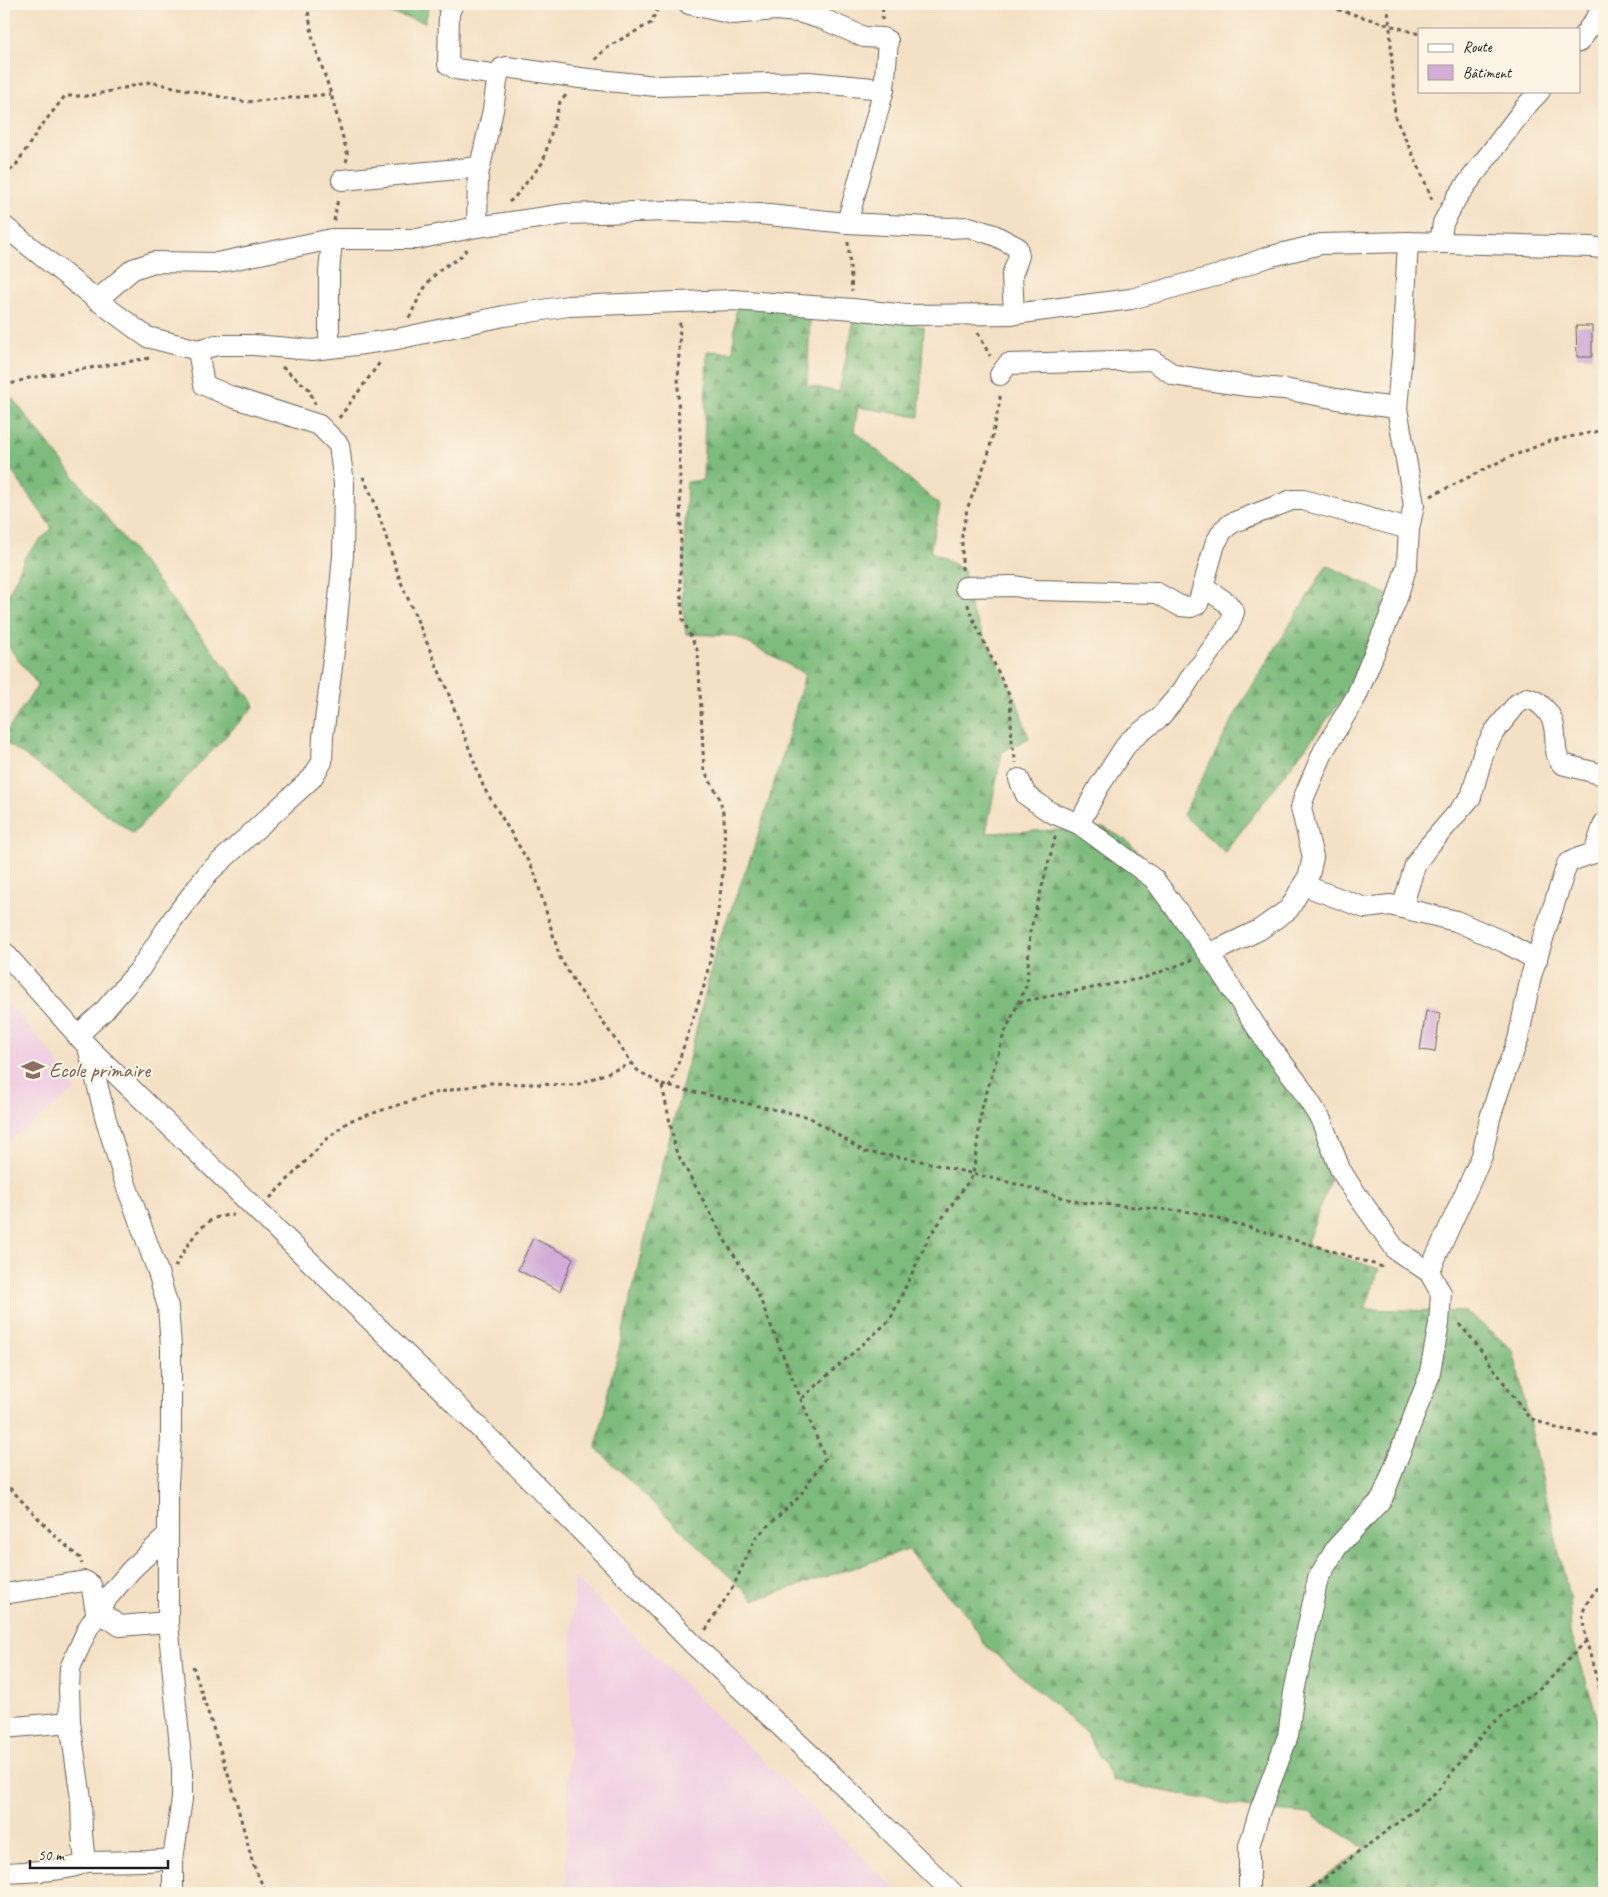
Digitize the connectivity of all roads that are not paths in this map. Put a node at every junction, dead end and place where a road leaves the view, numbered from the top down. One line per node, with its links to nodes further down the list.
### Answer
1 (453, 4): 5 (street)
2 (689, 4): 6 (street)
3 (1604, 7): 4 (street)
4 (1580, 41)
5 (498, 75): 6 (street); 8 (street)
6 (884, 89): 10 (street)
7 (1539, 92): 15 (street)
8 (480, 167): 9 (street); 12 (street)
9 (342, 180)
10 (847, 223): 12 (street); 18 (street)
11 (4, 226): 17 (street)
12 (477, 227): 13 (street)
13 (332, 239): 17 (street); 19 (street)
14 (1408, 242): 15 (street); 18 (street); 22 (street)
15 (1440, 243): 16 (street)
16 (1604, 249)
17 (97, 300): 20 (street)
18 (1014, 314): 19 (street)
19 (329, 347): 20 (street)
20 (198, 350): 35 (street)
21 (1000, 375): 22 (street)
22 (1397, 408): 23 (street)
23 (1409, 529): 24 (street); 30 (street)
24 (1203, 586): 25 (street); 29 (street)
25 (965, 587)
26 (1604, 775): 31 (street)
27 (1019, 779): 29 (street)
28 (1604, 823): 34 (street)
29 (1079, 824): 33 (street)
30 (1303, 885): 31 (street); 33 (street)
31 (1402, 908): 34 (street)
32 (4, 952): 35 (street)
33 (1208, 954): 36 (street)
34 (1537, 960): 36 (street)
35 (83, 1042): 37 (street); 47 (street)
36 (1429, 1272): 48 (street)
37 (168, 1535): 39 (street); 40 (street)
38 (4, 1594): 39 (street)
39 (97, 1615): 40 (street); 41 (street)
40 (168, 1622): 43 (street)
41 (70, 1722): 42 (street); 44 (street)
42 (4, 1728)
43 (173, 1859): 44 (street); 46 (street)
44 (85, 1862): 45 (street)
45 (4, 1873)
46 (173, 1893)
47 (953, 1893)
48 (1248, 1893)

